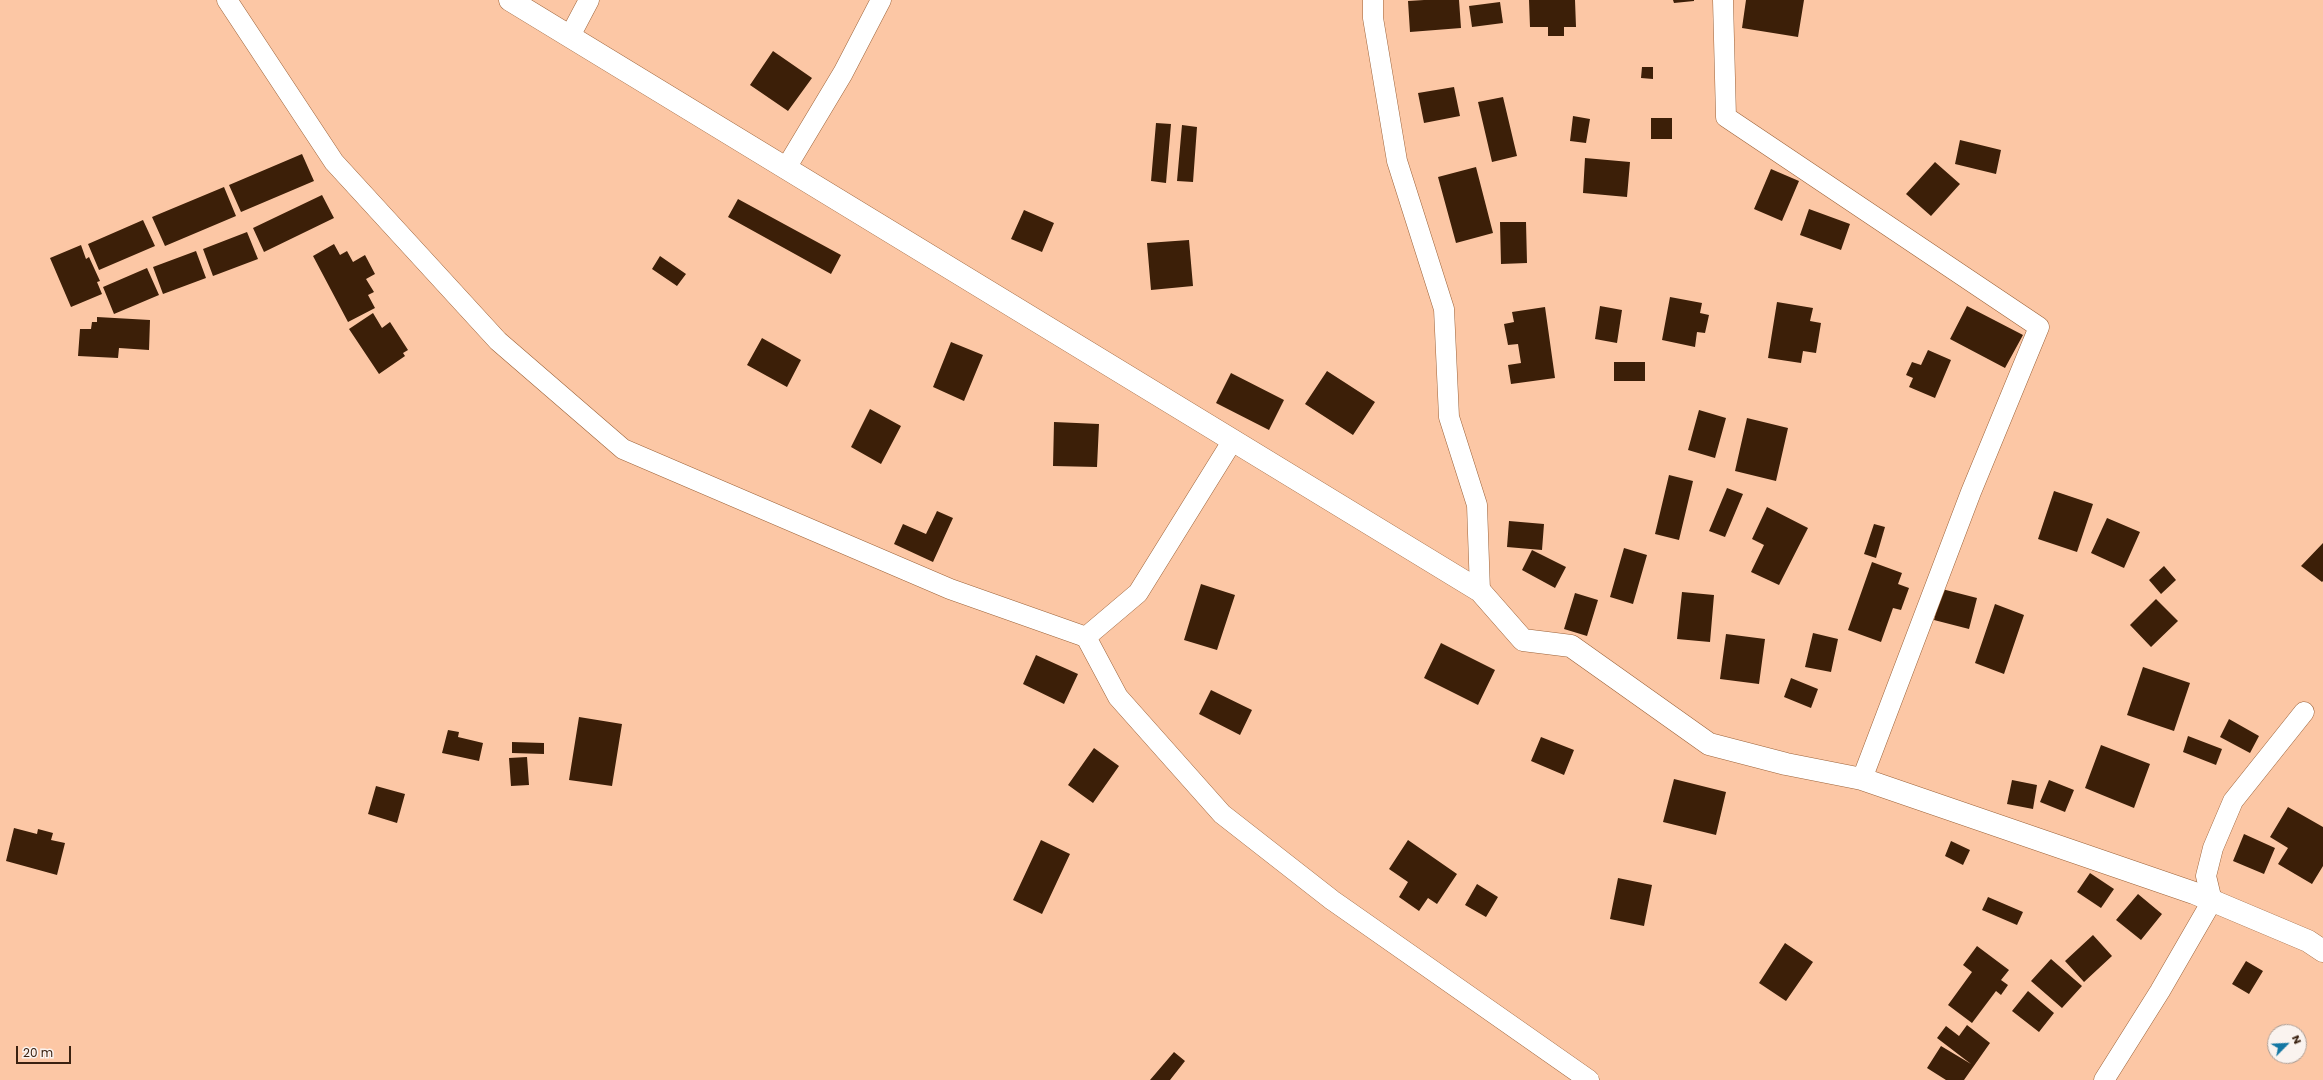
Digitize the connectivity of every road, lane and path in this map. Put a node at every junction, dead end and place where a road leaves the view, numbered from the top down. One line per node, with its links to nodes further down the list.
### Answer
1 (227, 0): 11 (street)
2 (510, 0): 7 (street)
3 (589, 0): 7 (street)
4 (881, 0): 8 (street)
5 (1373, 0): 10 (street)
6 (1723, 0): 13 (street)
7 (570, 36): 8 (street)
8 (786, 168): 9 (street)
9 (1233, 440): 10 (street); 11 (street)
10 (1480, 591): 13 (street)
11 (1086, 637): 16 (street)
12 (2304, 712): 14 (street)
13 (1862, 779): 14 (street)
14 (2212, 901): 15 (street); 17 (street)
15 (2323, 951)
16 (1589, 1080)
17 (2104, 1080)

